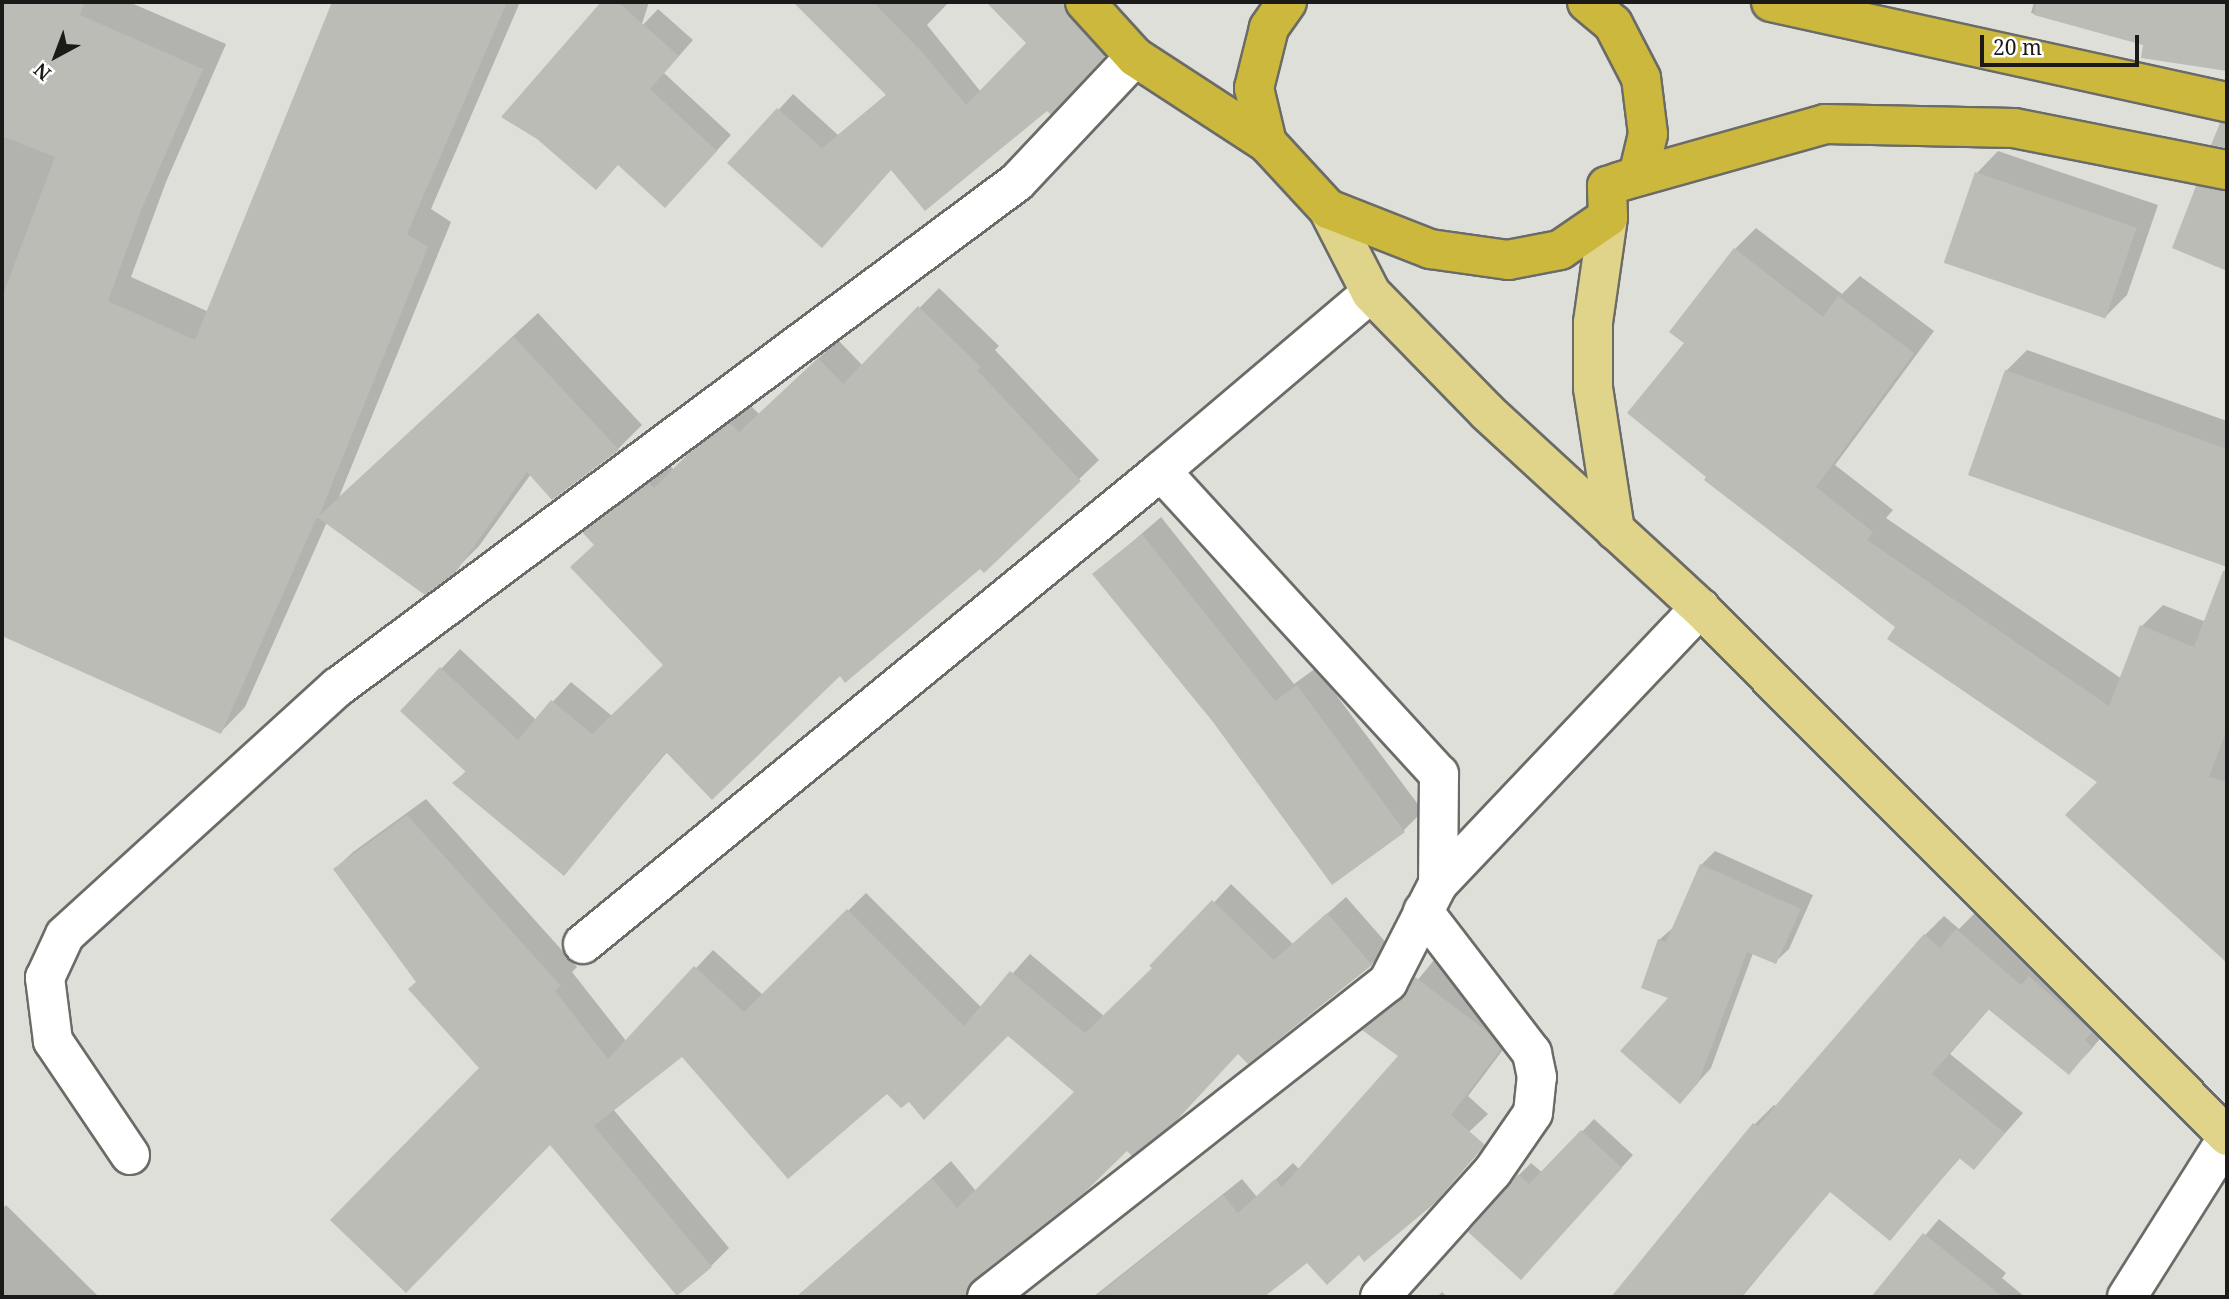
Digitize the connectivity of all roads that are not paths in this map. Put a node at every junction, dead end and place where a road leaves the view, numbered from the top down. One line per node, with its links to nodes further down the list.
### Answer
1 (1085, 2): 5 (highway)
2 (1287, 2): 7 (highway)
3 (1587, 2): 9 (highway)
4 (1770, 2): 6 (highway)
5 (1135, 57): 7 (highway); 18 (street)
6 (2227, 102)
7 (1267, 143): 10 (highway)
8 (2227, 170): 9 (highway)
9 (1607, 201): 10 (highway); 13 (main road)
10 (1328, 208): 11 (main road)
11 (1371, 293): 12 (street); 13 (main road)
12 (1161, 471): 15 (street); 16 (street)
13 (1615, 530): 14 (main road)
14 (1700, 608): 15 (street); 17 (main road)
15 (1430, 898): 19 (street); 20 (street)
16 (583, 944)
17 (2227, 1137): 21 (street)
18 (130, 1155)
19 (987, 1297)
20 (1380, 1297)
21 (2127, 1297)

